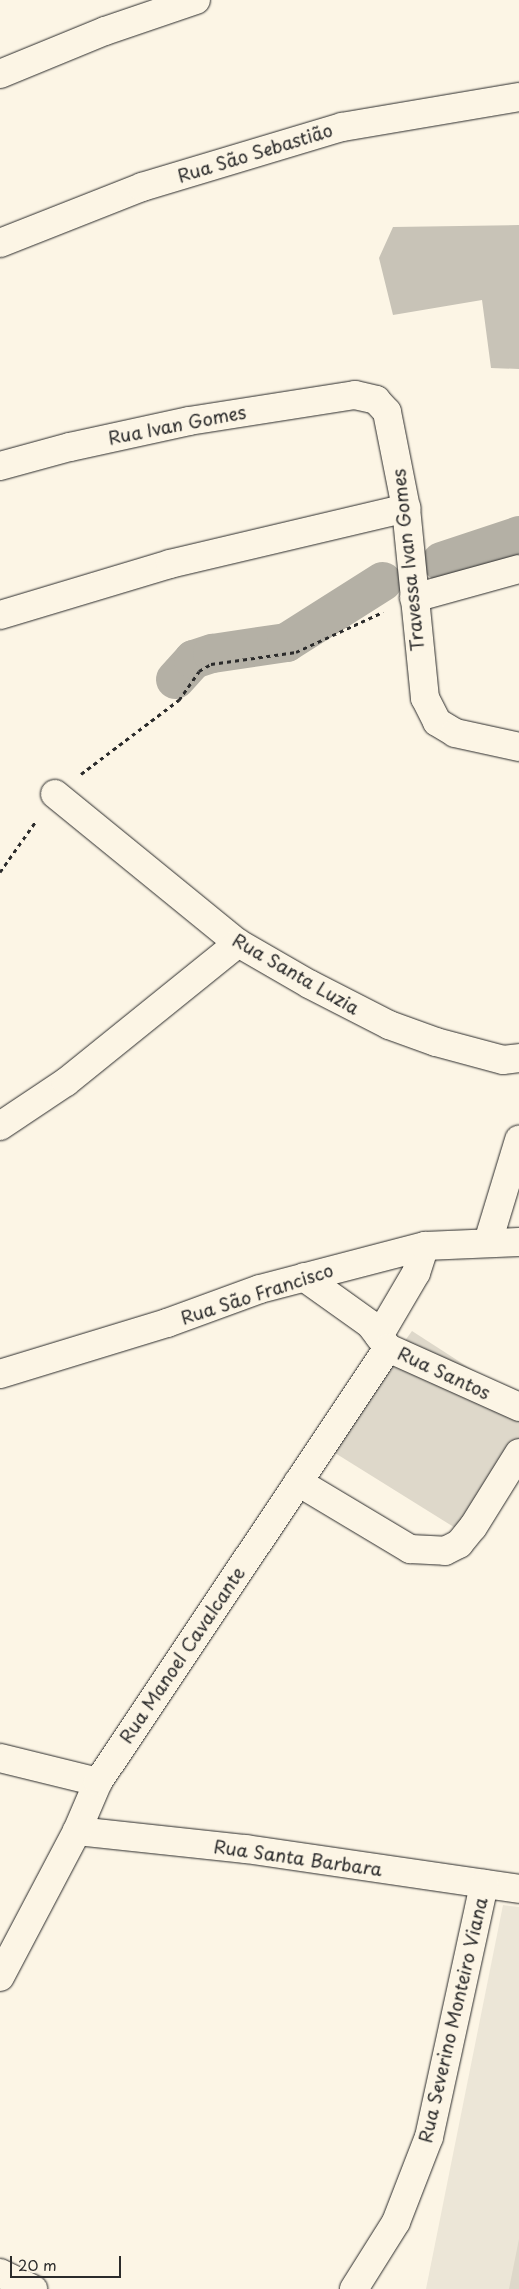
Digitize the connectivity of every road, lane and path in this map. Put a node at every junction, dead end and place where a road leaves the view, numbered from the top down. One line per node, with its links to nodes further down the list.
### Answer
1 (196, 0): 2 (street)
2 (0, 74)
3 (519, 97): 4 (street, Rua São Sebastião)
4 (0, 243)
5 (355, 395): 6 (street, Rua Ivan Gomes); 7 (street, Travessa Ivan Gomes)
6 (0, 466)
7 (406, 508): 9 (street, Travessa Ivan Gomes); 10 (street)
8 (519, 569): 9 (street)
9 (414, 598): 11 (street, Travessa Ivan Gomes); 12 (path)
10 (0, 615)
11 (519, 747)
12 (55, 794): 13 (path); 14 (street, Rua Santa Luzia)
13 (0, 872)
14 (238, 943): 15 (street, Rua Santa Luzia); 16 (street)
15 (519, 1058)
16 (0, 1126)
17 (519, 1140): 18 (street)
18 (488, 1242): 19 (street, Rua São Francisco); 20 (street, Rua São Francisco)
19 (519, 1242)
20 (425, 1246): 21 (street, Rua São Francisco); 22 (street, Rua Manoel Cavalcante)
21 (304, 1277): 22 (street, Rua Santos); 23 (street, Rua São Francisco)
22 (384, 1342): 24 (street, Rua Santos); 26 (street, Rua Manoel Cavalcante)
23 (0, 1374)
24 (519, 1407)
25 (519, 1453): 26 (street)
26 (298, 1482): 28 (street, Rua Manoel Cavalcante)
27 (0, 1758): 28 (street)
28 (98, 1782): 29 (street, Rua Manoel Cavalcante)
29 (77, 1831): 30 (street, Rua Santa Barbara); 32 (street, Rua Manoel Cavalcante)
30 (484, 1884): 31 (street, Rua Santa Barbara); 35 (street, Rua Severino Monteiro Viana)
31 (519, 1888)
32 (0, 1977)
33 (0, 2273): 34 (street)
34 (33, 2289)
35 (354, 2289)

